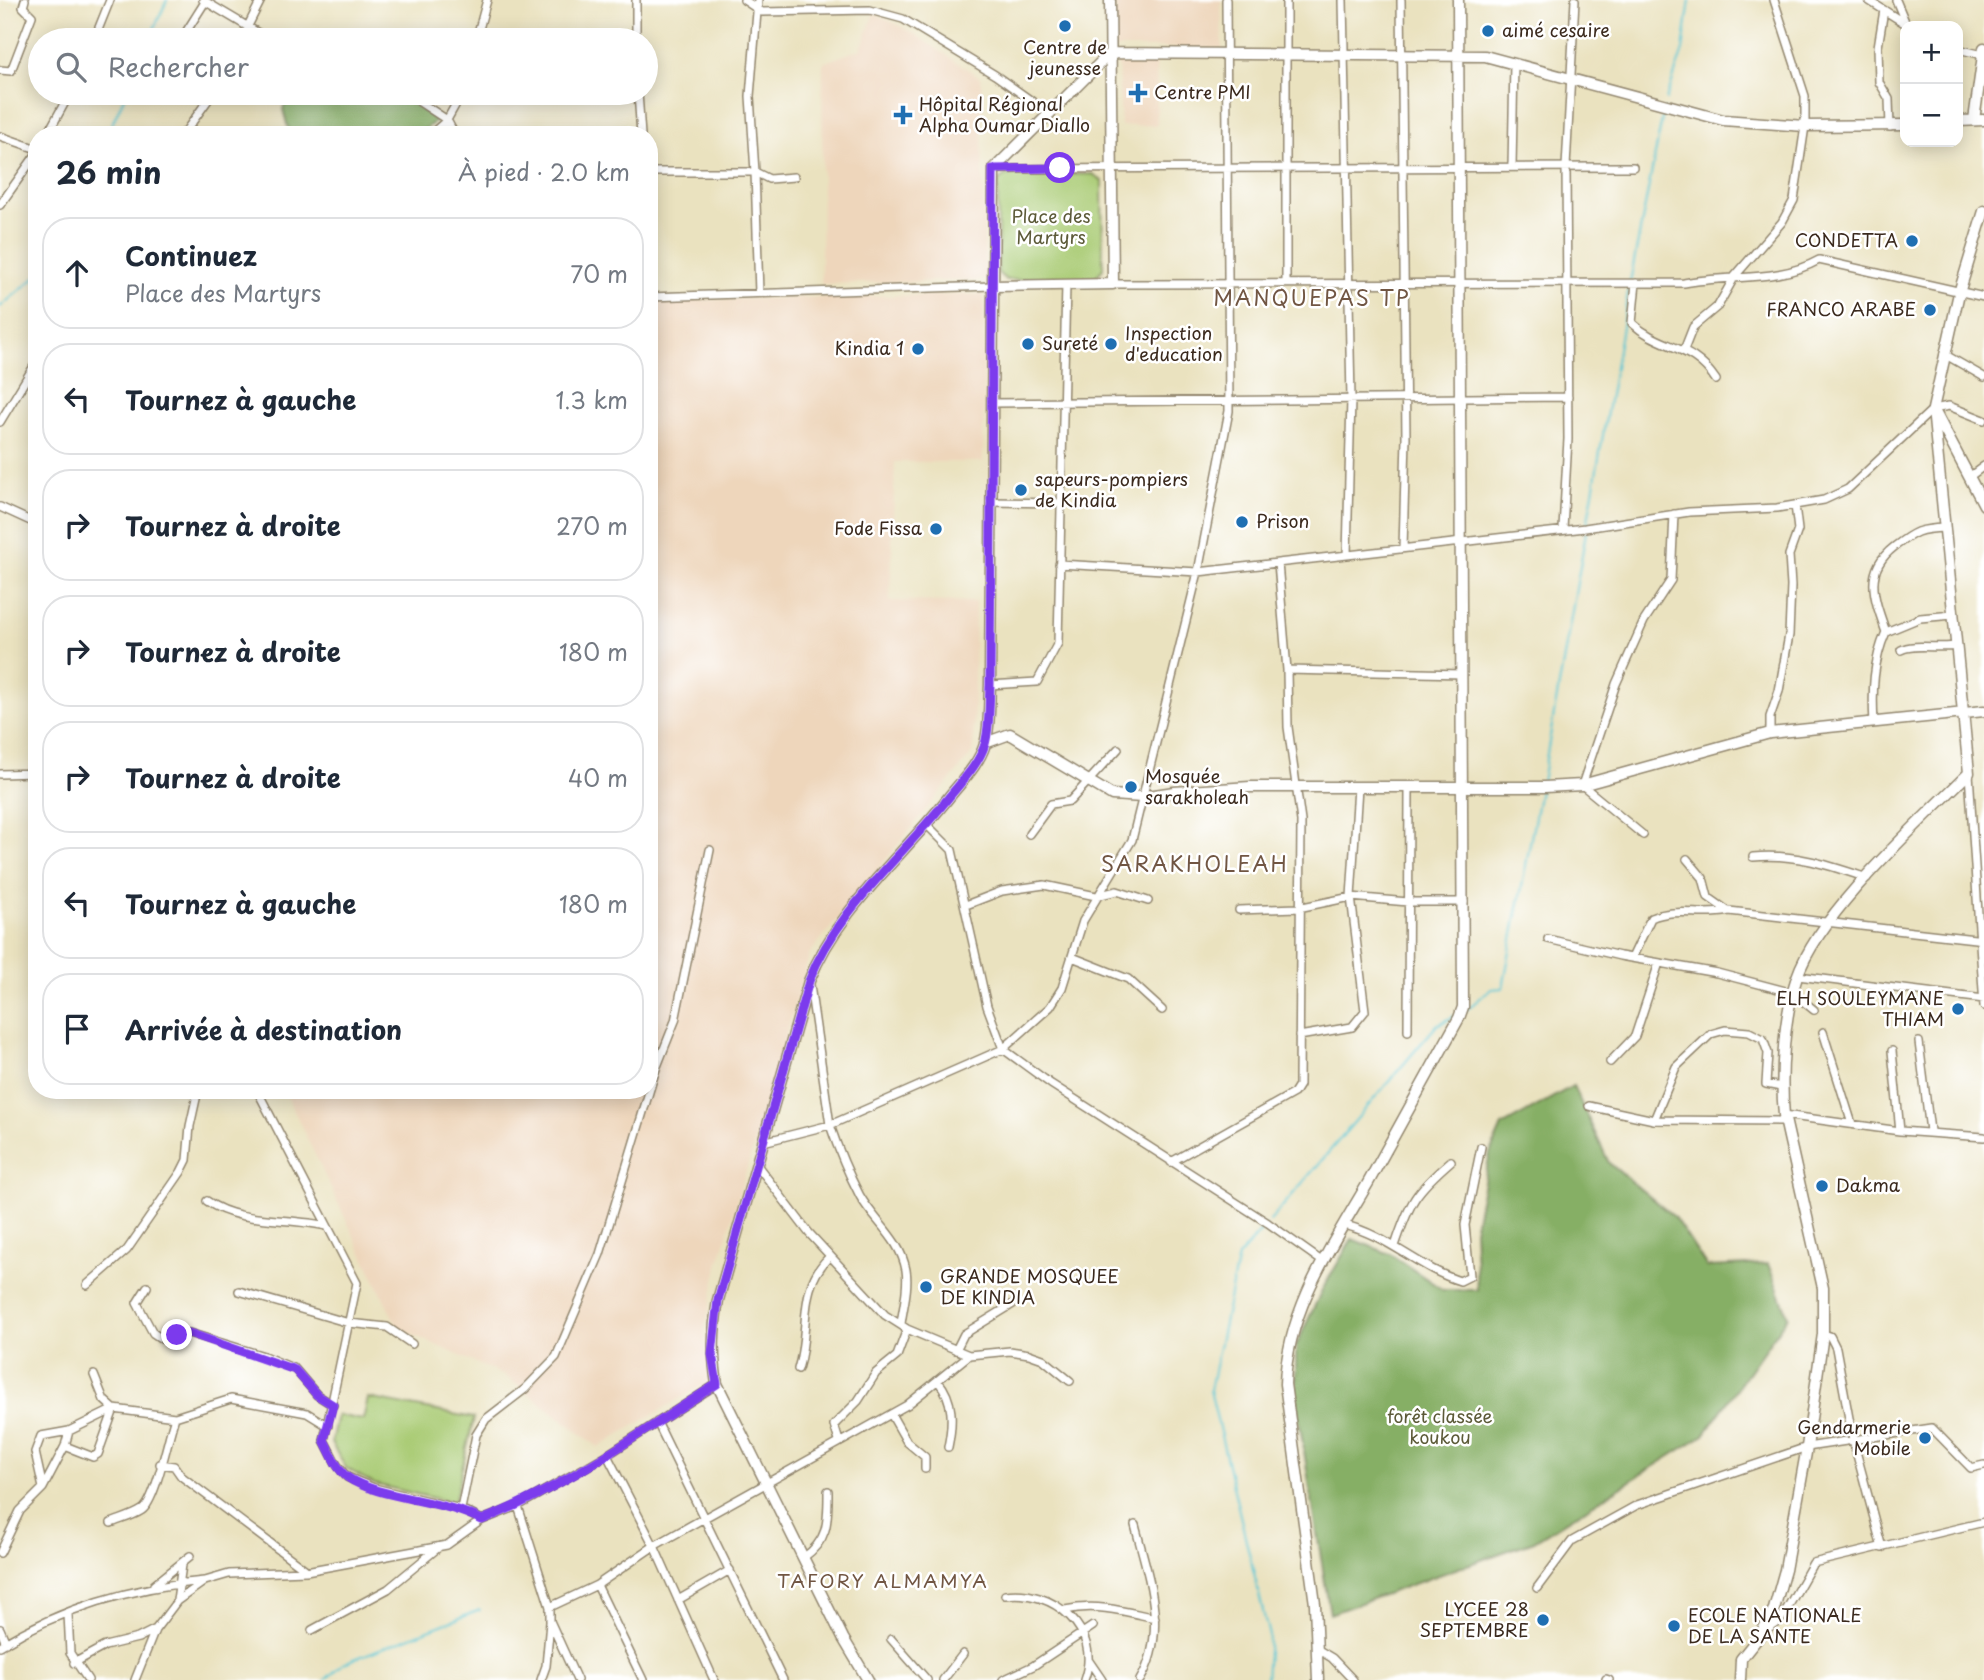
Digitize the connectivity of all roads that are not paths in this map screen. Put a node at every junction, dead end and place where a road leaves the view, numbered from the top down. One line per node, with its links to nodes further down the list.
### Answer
1 (24, 0): 37 (street)
2 (110, 0): 23 (street)
3 (261, 0): 25 (street)
4 (487, 0): 26 (street)
5 (636, 0): 27 (street)
6 (744, 0): 19 (street)
7 (758, 0): 19 (street)
8 (1110, 0): 30 (street)
9 (1226, 0): 35 (street)
10 (1286, 0): 33 (street)
11 (1343, 0): 31 (street)
12 (1401, 0): 34 (street)
13 (1458, 0): 32 (street)
14 (1575, 0): 38 (street)
15 (1774, 0): 53 (street)
16 (1868, 0): 20 (street)
17 (1896, 0): 22 (street)
18 (204, 1): 24 (street); 25 (street)
19 (758, 9): 44 (street); 70 (street)
20 (1884, 10): 21 (street); 55 (street)
21 (1902, 21)
22 (1906, 21)
23 (98, 28)
24 (188, 28)
25 (247, 28)
26 (479, 28)
27 (636, 28)
28 (1963, 49): 29 (street)
29 (1984, 51): 46 (street)
30 (1110, 53): 35 (street); 44 (street); 67 (street)
31 (1344, 54): 33 (street); 34 (street); 61 (street)
32 (1458, 54): 34 (street); 36 (street); 63 (street)
33 (1286, 55): 35 (street); 60 (street)
34 (1401, 55): 62 (street)
35 (1227, 56): 59 (street)
36 (1514, 63): 38 (street); 64 (street)
37 (0, 70)
38 (1570, 78): 53 (street); 65 (street)
39 (63, 105): 47 (street)
40 (203, 105): 48 (street)
41 (424, 105): 45 (street)
42 (455, 105): 45 (street)
43 (639, 105): 52 (street)
44 (1049, 114): 68 (street)
45 (447, 120): 49 (street); 50 (street); 51 (street)
46 (1979, 120)
47 (52, 126)
48 (189, 126)
49 (440, 126)
50 (446, 126)
51 (450, 126)
52 (640, 126)
53 (1805, 126): 55 (street); 74 (street)
54 (1900, 126): 55 (street)
55 (1889, 127)
56 (0, 136): 57 (street)
57 (28, 147)
58 (28, 164): 72 (street)
59 (1228, 167): 60 (street); 67 (street); 75 (street)
60 (1286, 167): 61 (street); 76 (street)
61 (1347, 167): 62 (street); 80 (street)
62 (1402, 167): 63 (street); 81 (street)
63 (1459, 167): 64 (street); 82 (street)
64 (1513, 167): 65 (street)
65 (1566, 167): 66 (street); 83 (street)
66 (1633, 167)
67 (1111, 168): 68 (street); 79 (street)
68 (993, 169): 84 (street)
69 (658, 172): 70 (street)
70 (755, 172): 71 (street); 85 (street)
71 (794, 177)
72 (0, 205)
73 (1984, 211): 86 (street)
74 (1735, 276): 77 (street); 86 (street); 89 (street)
75 (1230, 283): 76 (street); 79 (street); 98 (street)
76 (1286, 283): 80 (street)
77 (1631, 283): 83 (street); 89 (street)
78 (1066, 284): 79 (street); 84 (street); 99 (street)
79 (1113, 284)
80 (1349, 284): 81 (street); 96 (street)
81 (1403, 284): 82 (street); 97 (street)
82 (1460, 284): 83 (street); 95 (street)
83 (1565, 284): 94 (street)
84 (992, 286): 85 (street); 100 (street)
85 (759, 293): 87 (street)
86 (1959, 293): 88 (street); 90 (street)
87 (658, 297)
88 (1984, 297)
89 (1684, 350): 93 (street)
90 (1944, 354): 92 (street); 101 (street)
91 (28, 377): 103 (street)
92 (1984, 377)
93 (1716, 380)
94 (1569, 397): 95 (street); 114 (street)
95 (1461, 398): 97 (street); 115 (street)
96 (1351, 399): 97 (street); 98 (street); 117 (street)
97 (1404, 399): 116 (street)
98 (1230, 401): 99 (street); 120 (street)
99 (1064, 402): 100 (street); 107 (street)
100 (990, 403): 106 (street)
101 (1933, 409): 102 (street); 105 (street); 108 (street); 113 (street)
102 (1984, 420)
103 (0, 422)
104 (1984, 466): 105 (street)
105 (1969, 477): 109 (street)
106 (990, 502): 107 (street); 127 (street)
107 (1060, 503): 119 (street)
108 (1795, 505): 111 (street); 131 (street)
109 (1984, 505)
110 (0, 507): 112 (street)
111 (1674, 514): 114 (street); 139 (street)
112 (28, 520)
113 (1945, 528): 121 (street); 122 (street)
114 (1563, 529): 115 (street)
115 (1461, 540): 116 (street); 126 (street)
116 (1403, 548): 117 (street)
117 (1347, 555): 118 (street)
118 (1278, 563): 120 (street); 125 (street)
119 (1059, 564): 120 (street); 127 (street)
120 (1198, 572): 143 (street)
121 (1953, 614): 122 (street); 123 (street)
122 (1886, 632): 130 (street)
123 (1956, 646): 124 (street); 129 (street)
124 (1901, 650)
125 (1287, 670): 126 (street); 141 (street)
126 (1462, 674): 138 (street)
127 (990, 685): 132 (street)
128 (1984, 710): 129 (street)
129 (1962, 713): 130 (street); 135 (street)
130 (1874, 723): 131 (street)
131 (1770, 733): 139 (street)
132 (985, 743): 137 (street); 144 (street)
133 (1118, 749): 137 (street)
134 (28, 773): 136 (street)
135 (1969, 773): 150 (street); 151 (street)
136 (0, 774)
137 (1090, 781): 143 (street); 145 (street)
138 (1463, 785): 139 (street); 142 (street); 156 (street)
139 (1582, 785): 146 (street)
140 (1358, 786): 141 (street); 142 (street); 153 (street)
141 (1296, 787): 143 (street); 158 (street)
142 (1409, 787): 155 (street)
143 (1142, 797): 152 (street)
144 (927, 825): 157 (street); 168 (street)
145 (1029, 834)
146 (1643, 835)
147 (710, 850): 181 (street)
148 (1753, 857): 151 (street)
149 (1687, 859): 160 (street)
150 (1981, 872): 163 (street)
151 (1867, 878): 161 (street)
152 (1096, 896): 154 (street); 157 (street); 164 (street)
153 (1351, 897): 155 (street); 158 (street); 176 (street)
154 (1148, 901)
155 (1408, 902): 156 (street); 174 (street)
156 (1464, 902): 200 (street)
157 (966, 905): 178 (street)
158 (1298, 908): 159 (street); 176 (street)
159 (1239, 909)
160 (1729, 911): 161 (street); 165 (street)
161 (1831, 921): 163 (street); 167 (street)
162 (1548, 939): 165 (street)
163 (1983, 940): 170 (street)
164 (1072, 957): 172 (street); 178 (street)
165 (1632, 958): 166 (street)
166 (1659, 963): 169 (street); 180 (street)
167 (1798, 976): 169 (street); 170 (street)
168 (809, 981): 190 (street); 194 (street)
169 (1793, 993): 173 (street); 182 (street)
170 (1984, 999): 171 (street)
171 (1984, 1006)
172 (1162, 1010)
173 (1814, 1010)
174 (1408, 1031)
175 (1823, 1032): 189 (street)
176 (1298, 1036): 197 (street)
177 (1919, 1042): 192 (street)
178 (1003, 1049): 190 (street); 197 (street)
179 (1892, 1051): 191 (street)
180 (1610, 1062)
181 (658, 1069)
182 (1782, 1087): 187 (street); 188 (street)
183 (196, 1099): 205 (street)
184 (262, 1099): 201 (street)
185 (648, 1099): 240 (street)
186 (1589, 1106): 188 (street)
187 (1784, 1118): 188 (street); 189 (street); 211 (street)
188 (1654, 1120)
189 (1852, 1124): 191 (street)
190 (830, 1125): 194 (street); 210 (street)
191 (1900, 1131): 192 (street)
192 (1930, 1131): 193 (street)
193 (1984, 1137)
194 (763, 1142): 198 (street)
195 (1481, 1147): 202 (street)
196 (1451, 1161): 202 (street)
197 (1171, 1162): 204 (street)
198 (757, 1166): 203 (street); 219 (street)
199 (207, 1201): 201 (street)
200 (1344, 1225): 202 (street); 204 (street)
201 (327, 1226): 209 (street)
202 (1395, 1246)
203 (830, 1256): 210 (street); 215 (street)
204 (1323, 1262): 276 (street)
205 (87, 1285)
206 (147, 1287): 220 (street)
207 (239, 1292): 209 (street)
208 (1013, 1304): 213 (street)
209 (349, 1323): 212 (street); 220 (street)
210 (904, 1327): 213 (street); 228 (street)
211 (1823, 1334): 227 (street); 231 (street)
212 (412, 1344)
213 (956, 1349): 214 (street)
214 (969, 1355): 217 (street); 218 (street)
215 (798, 1369)
216 (94, 1375): 221 (street)
217 (938, 1381): 222 (street); 230 (street)
218 (1070, 1381)
219 (717, 1384): 224 (street); 236 (street)
220 (333, 1405): 225 (street)
221 (114, 1409): 223 (street); 226 (street); 229 (street)
222 (891, 1414): 228 (street); 235 (street)
223 (175, 1417): 225 (street); 233 (street)
224 (657, 1422): 232 (street); 241 (street)
225 (328, 1426): 240 (street)
226 (69, 1431): 229 (street); 237 (street)
227 (1853, 1440): 231 (street); 234 (street); 248 (street)
228 (839, 1441): 236 (street)
229 (65, 1446): 237 (street)
230 (948, 1447)
231 (1807, 1447): 259 (street); 273 (street)
232 (607, 1455): 239 (street); 247 (street)
233 (160, 1464): 244 (street); 253 (street)
234 (1984, 1465)
235 (925, 1469)
236 (765, 1483): 241 (street); 251 (street)
237 (43, 1488): 249 (street)
238 (828, 1492): 251 (street)
239 (518, 1506): 242 (street); 263 (street)
240 (461, 1509): 242 (street)
241 (705, 1518): 247 (street); 254 (street)
242 (482, 1520): 246 (street)
243 (1984, 1522): 248 (street)
244 (111, 1523)
245 (1135, 1525): 266 (street)
246 (439, 1546): 253 (street); 271 (street)
247 (654, 1546): 257 (street); 261 (street)
248 (1882, 1548): 273 (street)
249 (0, 1553)
250 (190, 1556): 252 (street)
251 (803, 1558): 288 (street)
252 (182, 1564): 256 (street); 258 (street)
253 (306, 1570): 255 (street)
254 (730, 1570): 261 (street); 287 (street)
255 (205, 1581): 256 (street); 262 (street)
256 (181, 1583): 258 (street); 262 (street)
257 (597, 1585): 263 (street); 285 (street)
258 (154, 1586): 265 (street)
259 (1537, 1588)
260 (1005, 1595): 264 (street)
261 (678, 1600): 286 (street)
262 (177, 1601): 270 (street)
263 (550, 1607): 267 (street)
264 (1065, 1610): 266 (street); 272 (street)
265 (68, 1614): 275 (street); 279 (street)
266 (1155, 1618): 294 (street)
267 (550, 1620): 283 (street); 284 (street)
268 (1093, 1626): 272 (street)
269 (0, 1629): 275 (street)
270 (155, 1630): 279 (street); 282 (street)
271 (312, 1630)
272 (1081, 1631): 278 (street); 291 (street)
273 (1761, 1634): 297 (street)
274 (891, 1639): 289 (street)
275 (3, 1645)
276 (1316, 1649): 295 (street); 296 (street)
277 (963, 1654): 290 (street)
278 (1088, 1661): 292 (street); 293 (street)
279 (74, 1663): 281 (street)
280 (934, 1673): 289 (street)
281 (88, 1680)
282 (135, 1680)
283 (541, 1680)
284 (577, 1680)
285 (643, 1680)
286 (714, 1680)
287 (783, 1680)
288 (868, 1680)
289 (927, 1680)
290 (943, 1680)
291 (1003, 1680)
292 (1084, 1680)
293 (1102, 1680)
294 (1140, 1680)
295 (1318, 1680)
296 (1353, 1680)
297 (1740, 1680)

